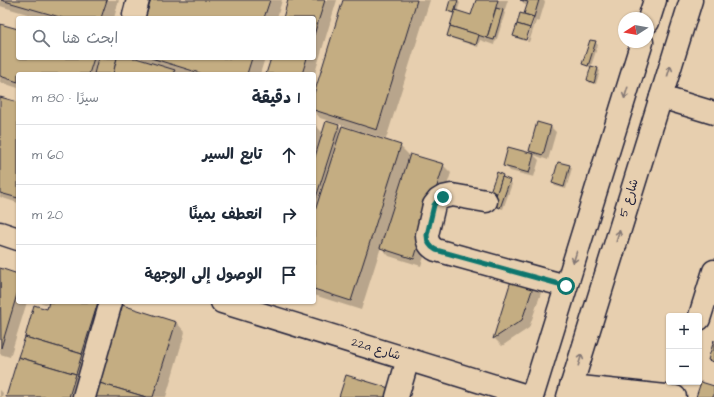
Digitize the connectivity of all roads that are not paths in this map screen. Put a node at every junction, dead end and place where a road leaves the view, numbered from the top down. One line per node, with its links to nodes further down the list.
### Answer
1 (655, 0): 3 (street)
2 (690, 0): 5 (street, شارع 5, one-way to 2)
3 (651, 12)
4 (640, 48): 11 (street, one-way to 11)
5 (660, 97): 6 (street); 17 (street, شارع 5, one-way to 5)
6 (714, 113)
7 (486, 201): 11 (street)
8 (0, 233): 9 (street)
9 (16, 238)
10 (714, 271): 14 (street)
11 (566, 286): 20 (street)
12 (111, 304): 18 (street)
13 (229, 304): 15 (street, 22a شارع)
14 (701, 313)
15 (408, 359): 19 (street); 20 (street, 22a شارع)
16 (679, 385): 21 (street)
17 (570, 392): 21 (street)
18 (84, 397)
19 (397, 397)
20 (531, 397)
21 (675, 397)

